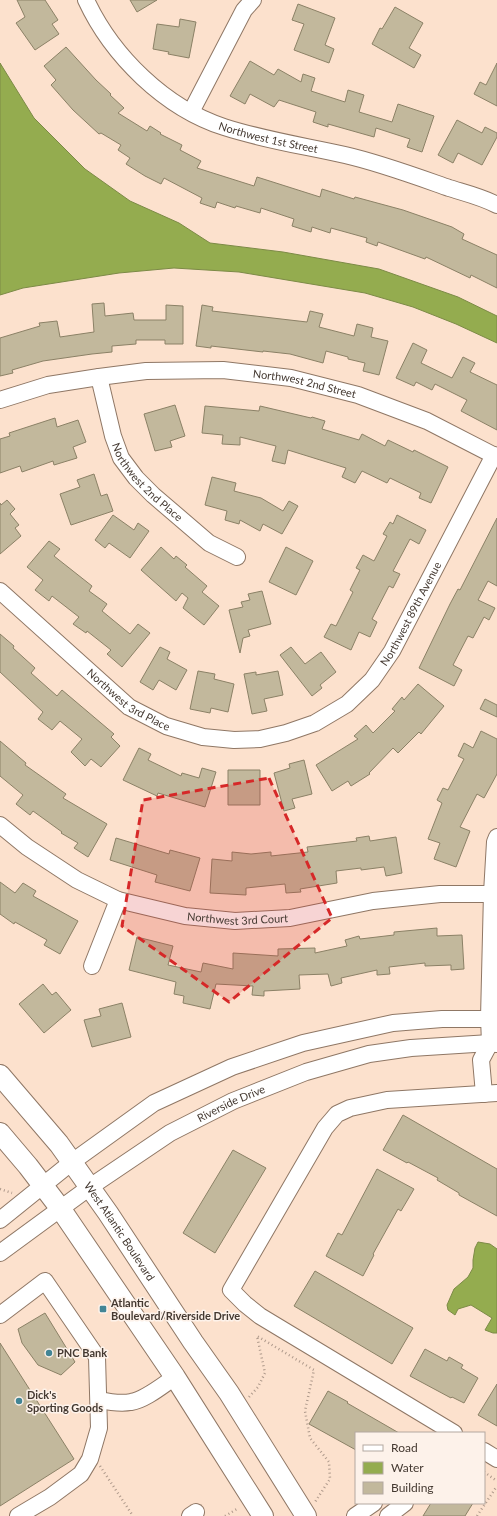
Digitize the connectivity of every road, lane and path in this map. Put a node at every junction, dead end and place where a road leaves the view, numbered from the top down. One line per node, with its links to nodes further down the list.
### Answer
1 (86, 0): 3 (street, Northwest 1st Street)
2 (252, 0): 3 (street)
3 (191, 112): 4 (street, Northwest 1st Street)
4 (496, 200)
5 (99, 377): 6 (street, Northwest 2nd Street); 7 (street, Northwest 2nd Street); 8 (street, Northwest 2nd Place)
6 (0, 400)
7 (495, 456): 10 (street, Northwest 89th Avenue)
8 (237, 557)
9 (0, 591): 10 (street, Northwest 3rd Place)
10 (286, 733)
11 (0, 825): 14 (street, Northwest 3rd Court)
12 (497, 837): 13 (street)
13 (495, 893): 14 (street, Northwest 3rd Court); 16 (street)
14 (118, 900): 15 (street)
15 (92, 966)
16 (493, 1019): 17 (street); 21 (street)
17 (495, 1046): 19 (street); 23 (street, Riverside Drive)
18 (0, 1075): 21 (main road, West Atlantic Boulevard)
19 (490, 1094): 33 (street)
20 (0, 1133): 22 (main road)
21 (72, 1162): 22 (street); 23 (main road, West Atlantic Boulevard)
22 (43, 1186): 26 (main road); 27 (street)
23 (90, 1187): 26 (street, Riverside Drive); 43 (main road, West Atlantic Boulevard)
24 (0, 1189): 25 (path)
25 (12, 1193)
26 (60, 1208): 28 (street, Riverside Drive); 30 (main road)
27 (0, 1220)
28 (0, 1252)
29 (0, 1315): 32 (street)
30 (175, 1377): 32 (street); 47 (main road)
31 (247, 1399): 43 (path)
32 (99, 1400): 35 (street)
33 (444, 1431)
34 (485, 1452): 36 (street)
35 (90, 1459): 44 (street); 45 (path)
36 (497, 1459)
37 (485, 1473): 38 (path)
38 (497, 1481)
39 (497, 1486): 50 (path)
40 (373, 1504): 48 (street)
41 (404, 1504): 49 (street)
42 (237, 1509): 46 (path)
43 (310, 1509)
44 (18, 1516)
45 (133, 1516)
46 (225, 1516)
47 (263, 1516)
48 (355, 1516)
49 (388, 1516)
50 (477, 1516)

